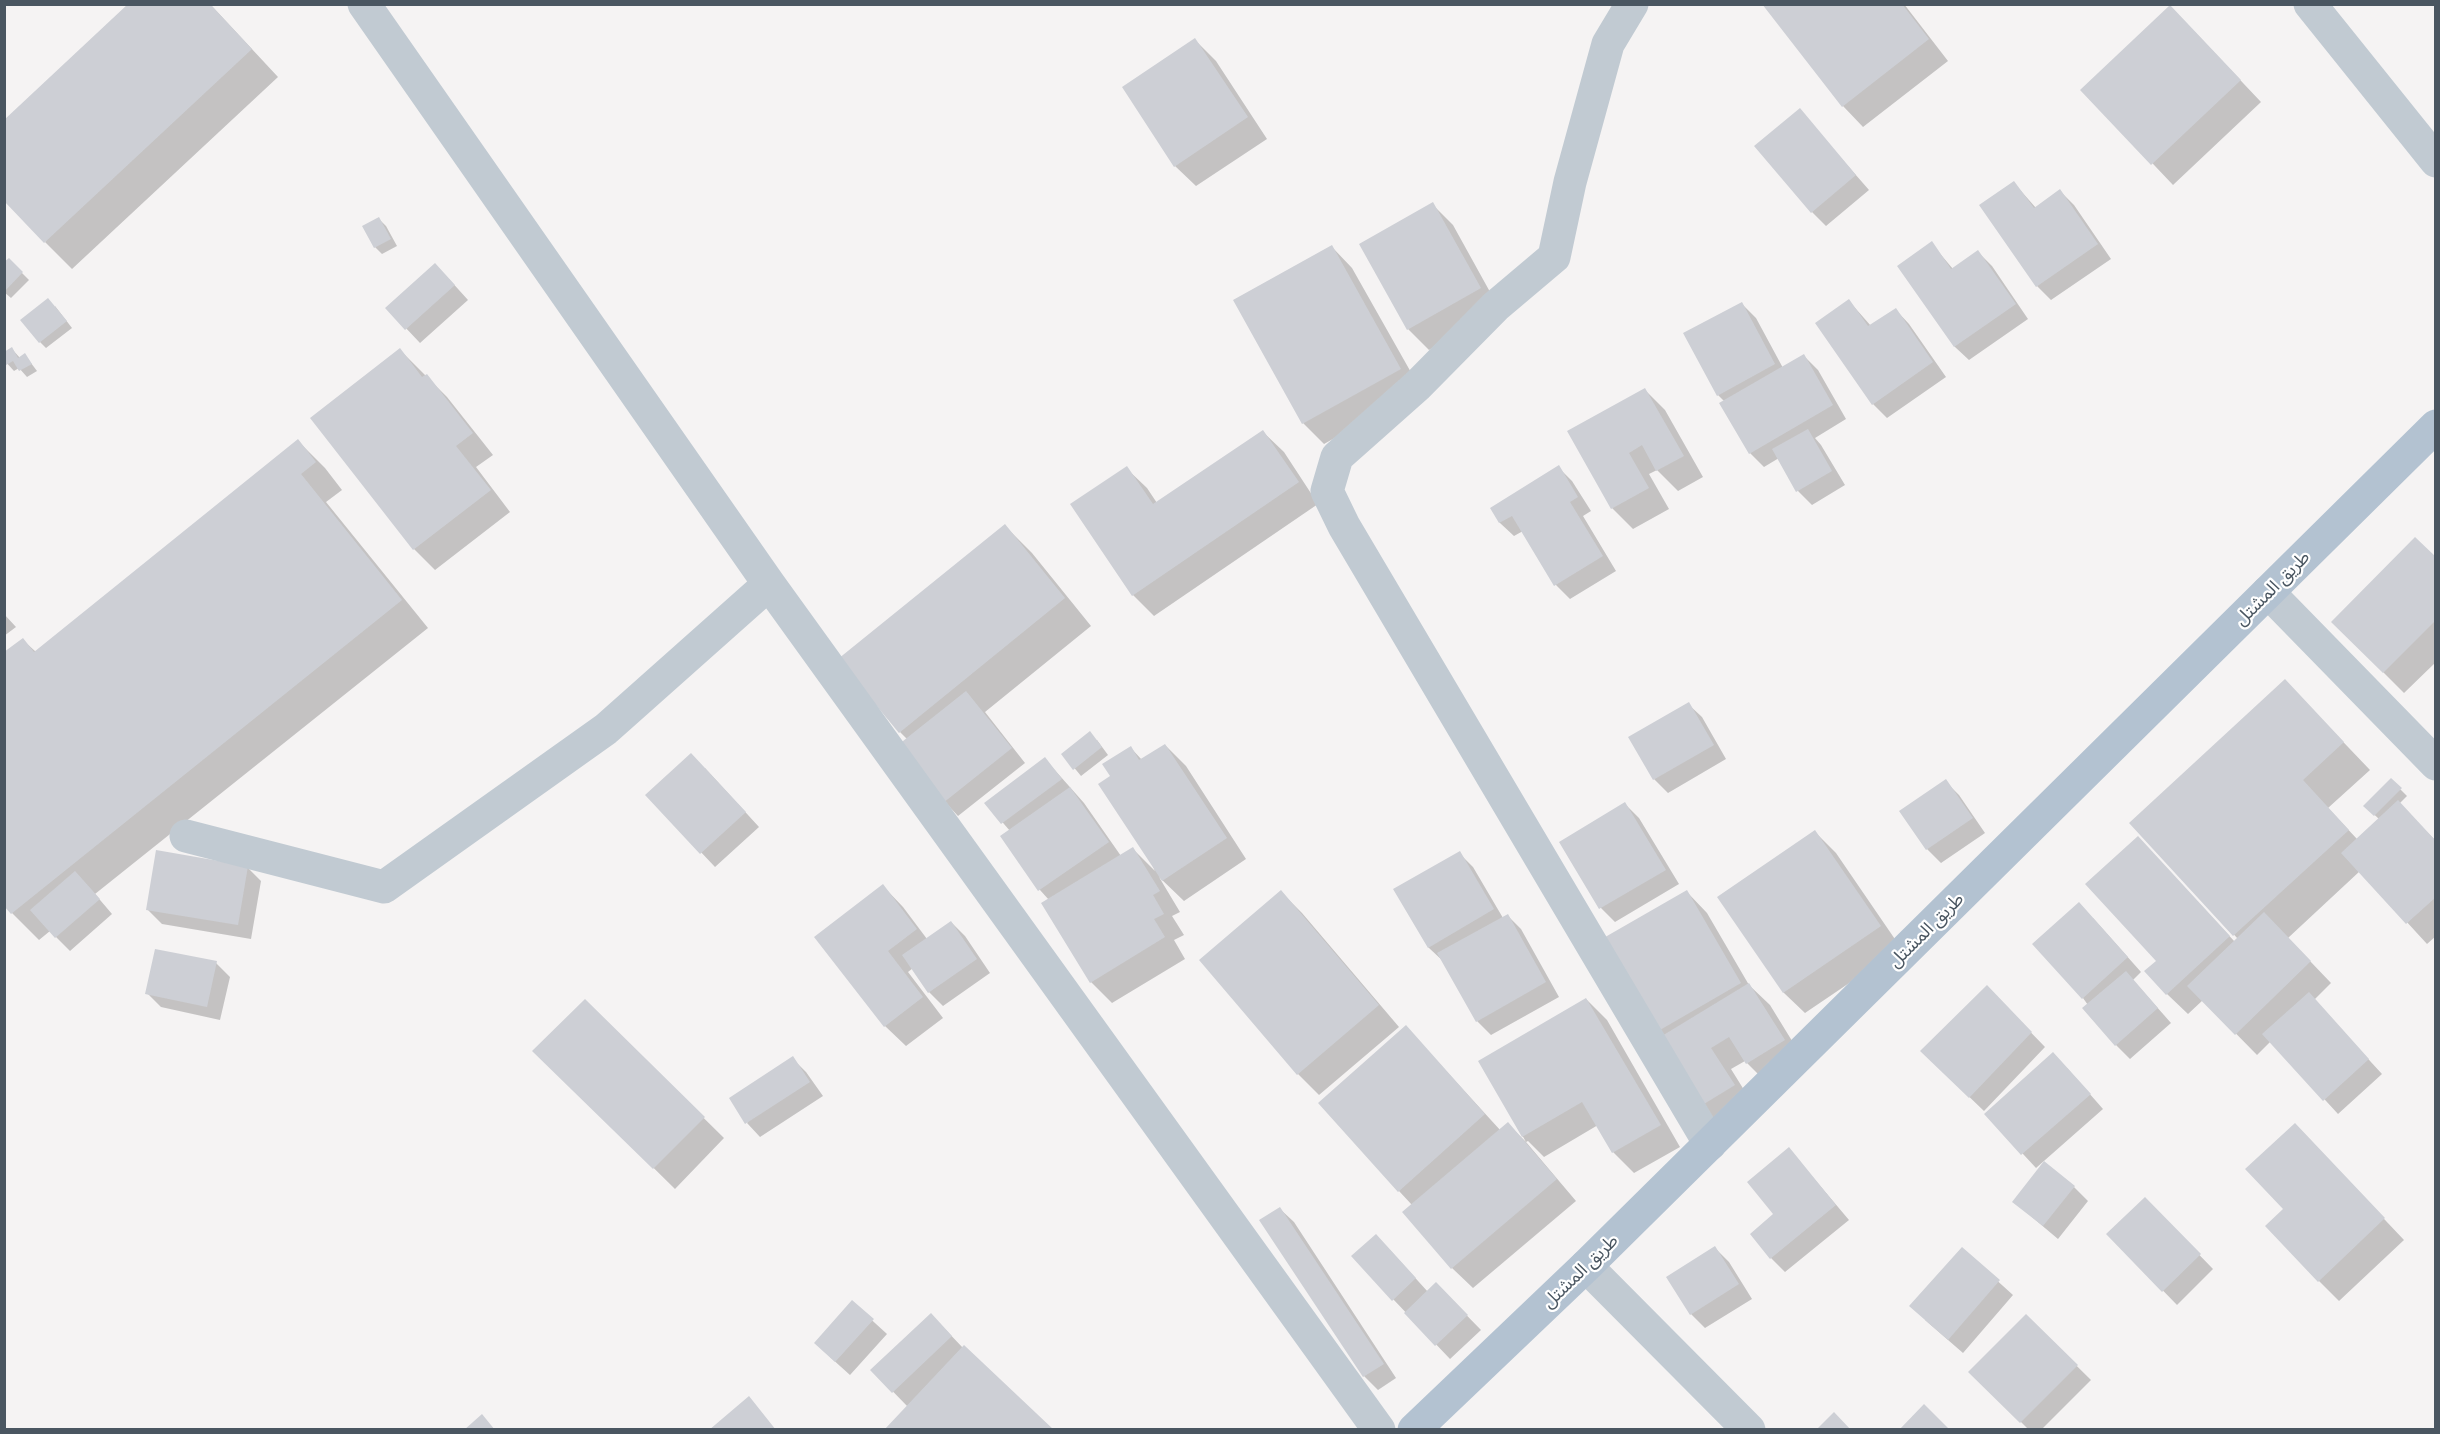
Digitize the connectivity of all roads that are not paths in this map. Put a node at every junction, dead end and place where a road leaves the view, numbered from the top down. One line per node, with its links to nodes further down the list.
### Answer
1 (364, 4): 6 (street)
2 (1632, 4): 10 (street)
3 (2310, 4): 4 (street)
4 (2436, 161)
5 (2436, 426): 7 (main road, طريق المشتل)
6 (769, 585): 9 (street); 12 (street)
7 (2268, 592): 8 (street); 10 (main road, طريق المشتل)
8 (2436, 764)
9 (186, 836)
10 (1710, 1144): 11 (main road, طريق المشتل)
11 (1586, 1266): 13 (main road, طريق المشتل); 14 (street)
12 (1379, 1430)
13 (1414, 1430)
14 (1749, 1430)

